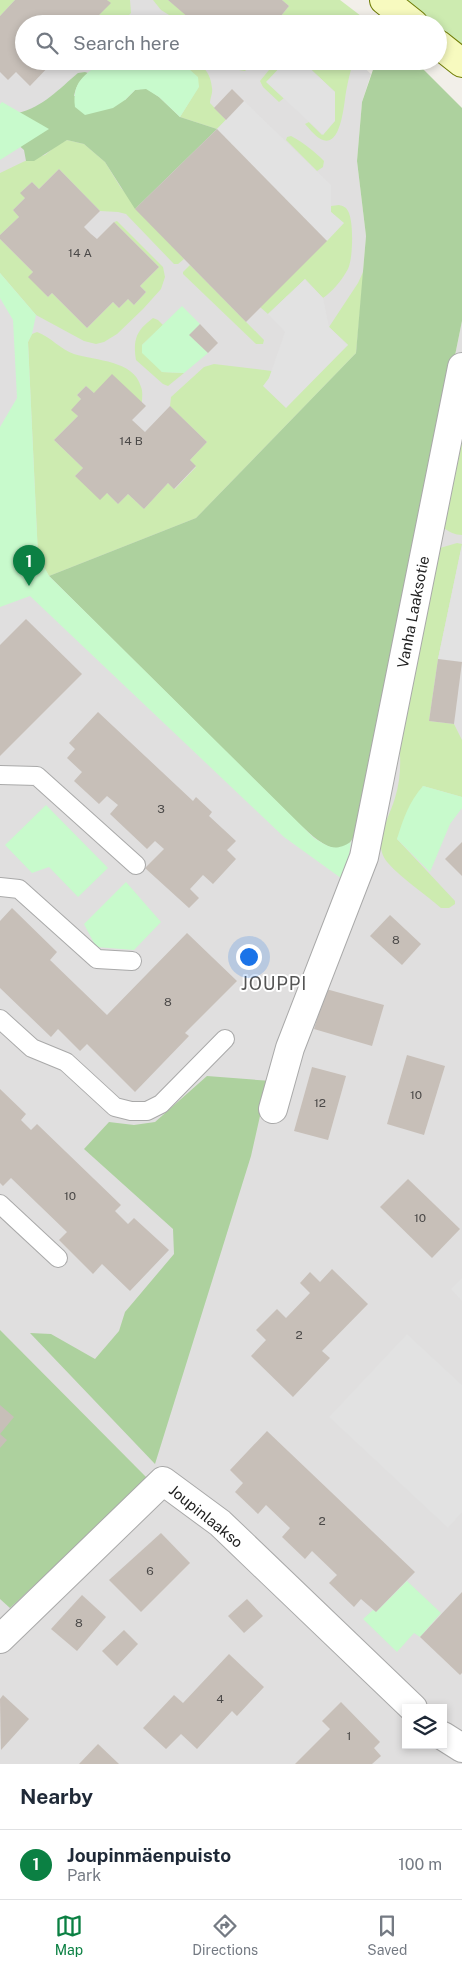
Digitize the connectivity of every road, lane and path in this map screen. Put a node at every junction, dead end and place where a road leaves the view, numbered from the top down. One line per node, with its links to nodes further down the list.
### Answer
1 (384, 0): 2 (street)
2 (403, 15)
3 (447, 51): 4 (street)
4 (462, 63)
5 (462, 368): 12 (street, Vanha Laaksotie)
6 (0, 775): 7 (lane)
7 (136, 866)
8 (0, 886): 9 (lane)
9 (132, 961)
10 (0, 1018): 11 (lane)
11 (224, 1039)
12 (273, 1109)
13 (0, 1204): 14 (lane)
14 (58, 1258)
15 (0, 1639): 16 (street, Joupinlaakso)
16 (409, 1704)
17 (447, 1739): 18 (street)
18 (462, 1748)

